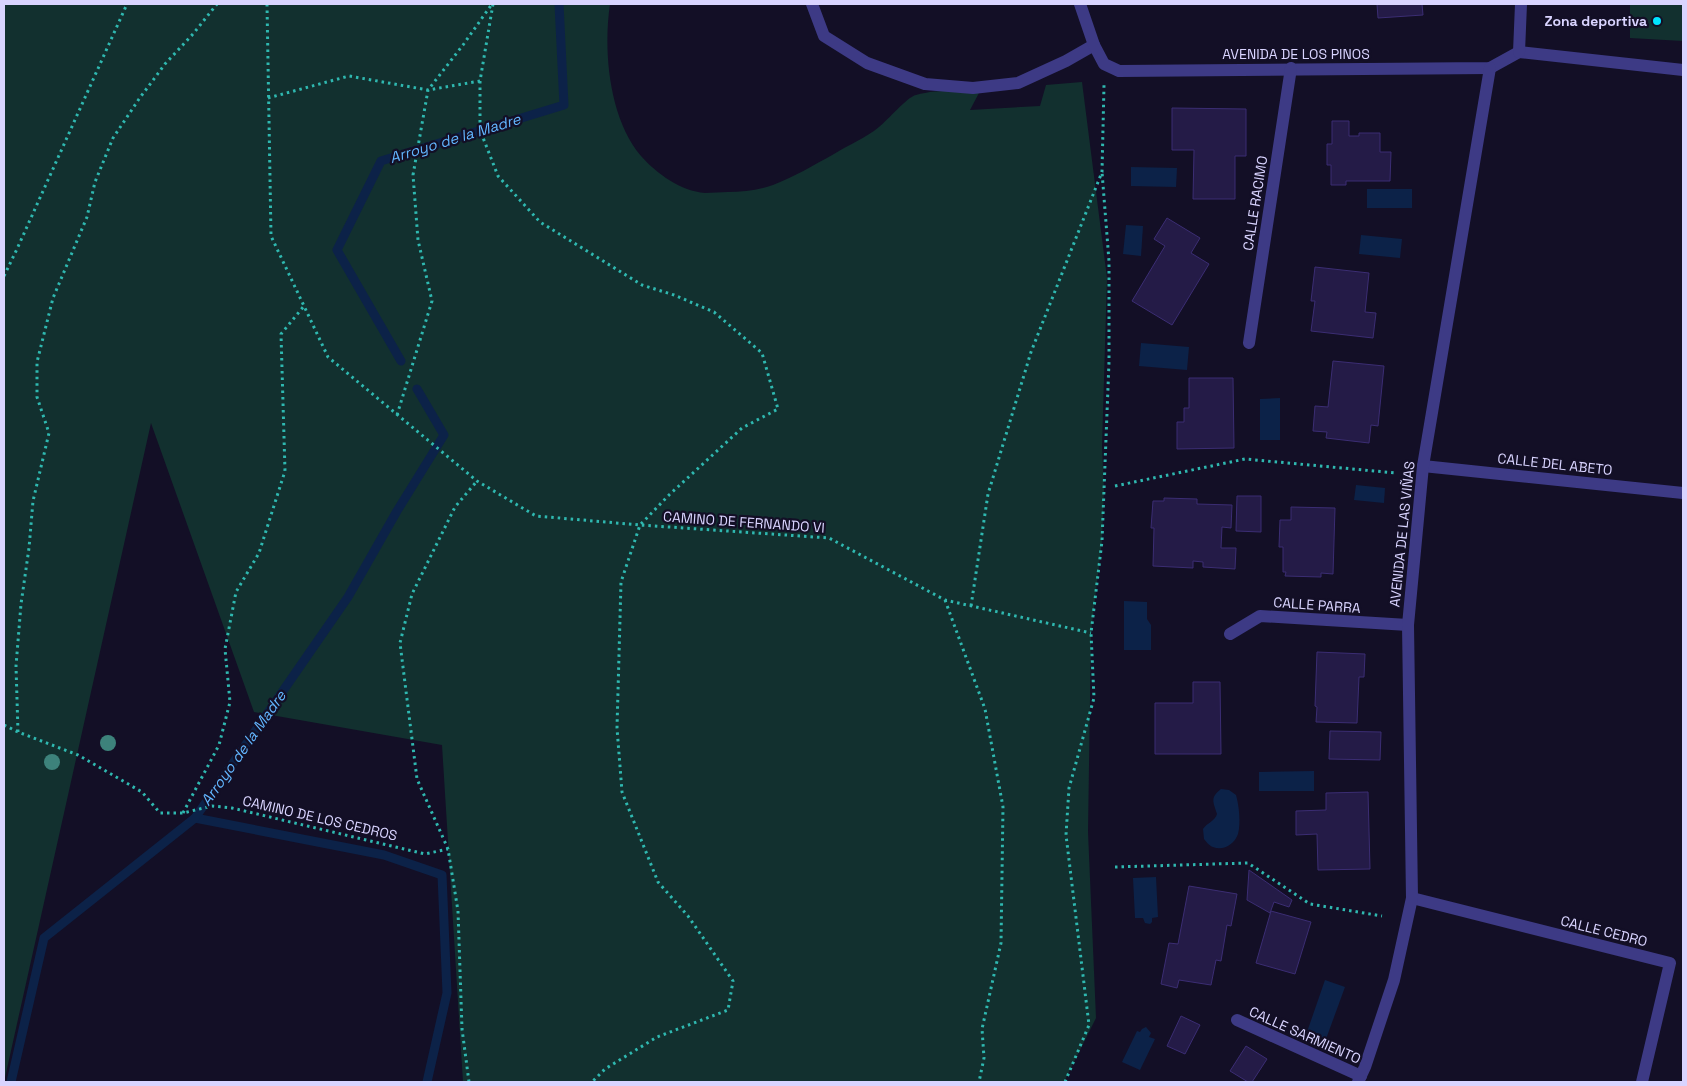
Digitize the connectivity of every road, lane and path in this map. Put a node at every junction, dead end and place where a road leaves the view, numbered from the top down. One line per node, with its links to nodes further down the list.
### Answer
1 (127, 4): 18 (path)
2 (216, 4): 34 (path)
3 (267, 4): 15 (path, CAMINO DE FERNANDO VI)
4 (492, 4): 13 (path); 14 (path)
5 (812, 4): 8 (street)
6 (1080, 4): 8 (street)
7 (1521, 4): 9 (street)
8 (1094, 45): 10 (street, AVENIDA DE LOS PINOS)
9 (1520, 52): 11 (street); 12 (street)
10 (1291, 68): 11 (street, AVENIDA DE LOS PINOS); 20 (street, CALLE RACIMO)
11 (1490, 68): 22 (street, AVENIDA DE LAS VIÑAS)
12 (1683, 70)
13 (480, 80): 14 (path); 27 (path)
14 (428, 90): 15 (path); 21 (path)
15 (268, 98): 19 (path, CAMINO DE FERNANDO VI)
16 (1104, 98): 17 (path)
17 (1102, 172): 29 (path); 31 (path)
18 (4, 276)
19 (304, 306): 21 (path, CAMINO DE FERNANDO VI); 35 (path)
20 (1249, 343)
21 (397, 415): 24 (path, CAMINO DE FERNANDO VI)
22 (1423, 466): 26 (street, CALLE DEL ABETO); 30 (street, AVENIDA DE LAS VIÑAS)
23 (1396, 473): 25 (path)
24 (477, 481): 27 (path, CAMINO DE FERNANDO VI); 36 (path)
25 (1115, 486)
26 (1683, 493)
27 (640, 525): 28 (path, CAMINO DE FERNANDO VI); 43 (path)
28 (945, 600): 29 (path, CAMINO DE FERNANDO VI); 44 (path)
29 (971, 606): 31 (path, CAMINO DE FERNANDO VI)
30 (1408, 625): 32 (street, CALLE PARRA); 38 (street, AVENIDA DE LAS VIÑAS)
31 (1091, 633): 45 (path)
32 (1230, 634)
33 (4, 725): 34 (path, CAMINO DE LOS CEDROS)
34 (18, 732): 35 (path, CAMINO DE LOS CEDROS)
35 (183, 812): 36 (path, CAMINO DE LOS CEDROS)
36 (448, 849): 42 (path)
37 (1115, 867): 39 (path)
38 (1412, 898): 41 (street, AVENIDA DE LAS VIÑAS); 46 (street, CALLE CEDRO)
39 (1382, 916)
40 (1237, 1020): 41 (street, CALLE SARMIENTO)
41 (1359, 1079)
42 (469, 1082)
43 (592, 1082)
44 (979, 1082)
45 (1065, 1082)
46 (1642, 1082)

